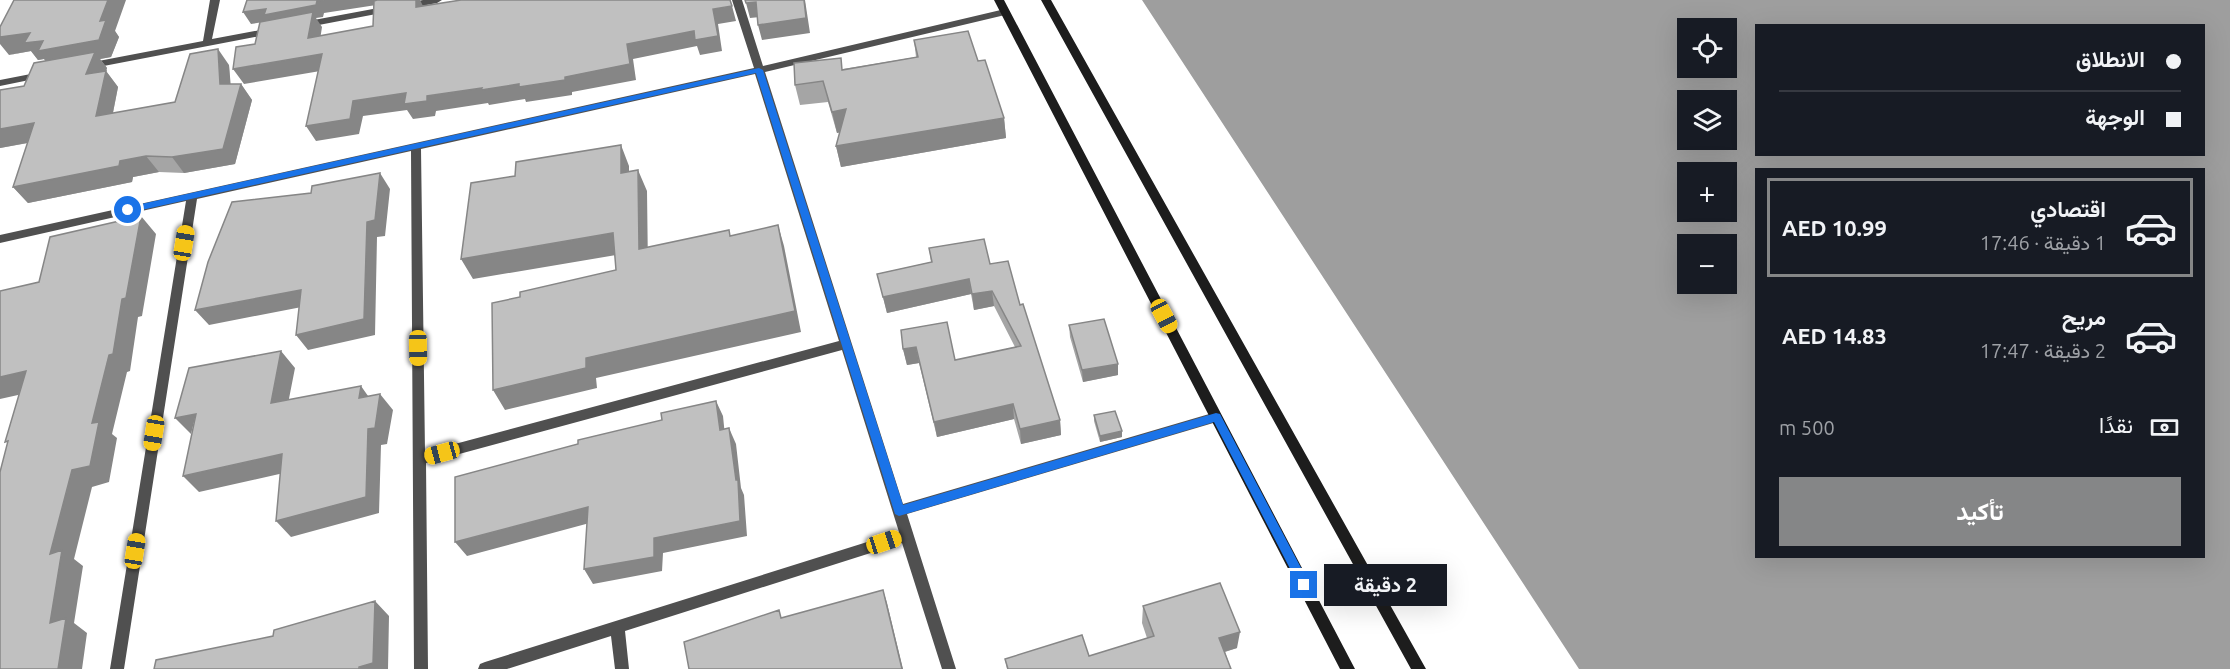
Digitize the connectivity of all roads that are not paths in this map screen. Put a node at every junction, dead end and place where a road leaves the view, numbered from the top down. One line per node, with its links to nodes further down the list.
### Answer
1 (215, 0): 9 (street)
2 (437, 0): 7 (street)
3 (737, 0): 11 (street)
4 (999, 0): 6 (street)
5 (1046, 0): 29 (street)
6 (1005, 12): 11 (street); 18 (street)
7 (288, 28)
8 (276, 30): 9 (street)
9 (207, 44): 10 (street)
10 (81, 68)
11 (759, 70): 14 (street); 17 (street)
12 (46, 74): 13 (street)
13 (0, 83)
14 (416, 146): 15 (street); 19 (street)
15 (192, 196): 16 (street); 23 (street)
16 (0, 239)
17 (846, 344): 19 (street); 20 (street)
18 (1216, 417): 20 (street); 28 (street)
19 (419, 459): 24 (street)
20 (899, 511): 21 (street)
21 (907, 535): 22 (street); 27 (street)
22 (617, 627): 25 (street); 26 (street)
23 (117, 669)
24 (422, 669)
25 (484, 669)
26 (622, 669)
27 (949, 669)
28 (1348, 669)
29 (1419, 669)

